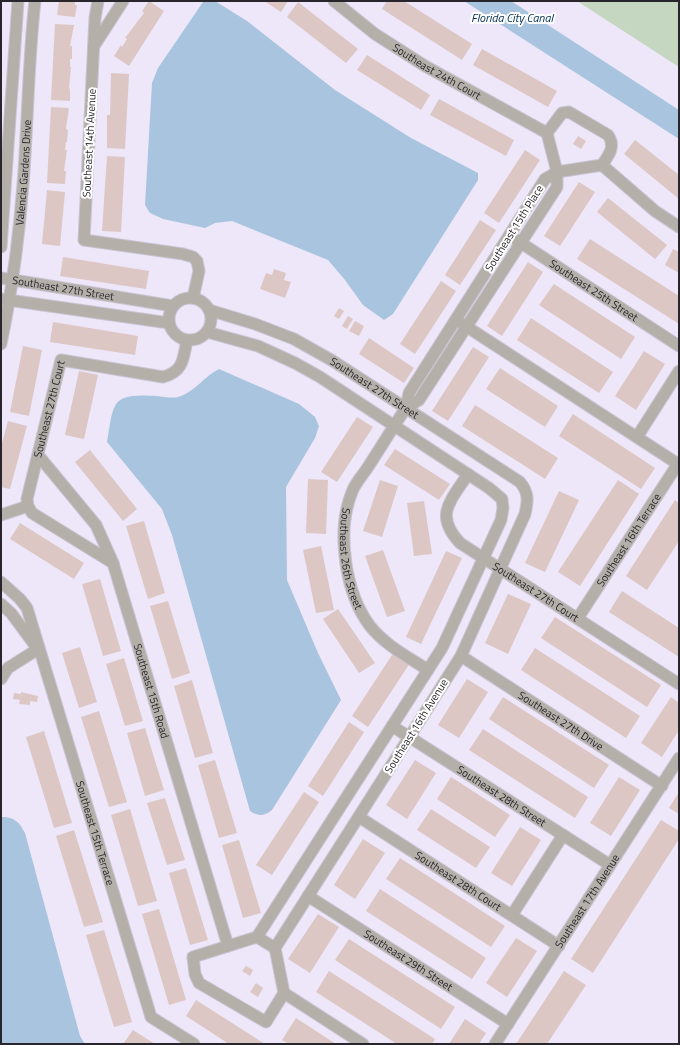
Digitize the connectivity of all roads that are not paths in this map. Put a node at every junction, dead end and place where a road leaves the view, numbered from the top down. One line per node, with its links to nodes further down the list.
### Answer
1 (18, 1): 13 (street, Valencia Gardens Drive)
2 (35, 1): 15 (street, Valencia Gardens Drive)
3 (98, 1): 6 (street, Southeast 14th Avenue)
4 (123, 1): 6 (street, Southeast 14th Avenue)
5 (334, 1): 7 (street, Southeast 24th Court)
6 (94, 47): 16 (street, Southeast 14th Avenue)
7 (546, 133): 8 (street); 9 (street)
8 (602, 165): 9 (street); 10 (street)
9 (556, 172): 11 (street, Southeast 15th Place); 12 (street, Southeast 15th Place)
10 (679, 227)
11 (509, 236): 12 (street, Southeast 25th Street); 21 (street, Southeast 15th Place)
12 (521, 243): 24 (street, Southeast 15th Place); 28 (street, Southeast 25th Street)
13 (1, 247)
14 (1, 278): 15 (street, Southeast 27th Street)
15 (12, 280): 17 (street, Valencia Gardens Drive); 18 (street, Southeast 27th Street)
16 (193, 298): 19 (street); 20 (street)
17 (5, 299): 22 (street, Southeast 27th Street); 27 (street, Valencia Gardens Drive)
18 (149, 302): 19 (street, Southeast 27th Street); 22 (street)
19 (173, 306): 23 (street)
20 (209, 310): 25 (street); 30 (street, Southeast 27th Street)
21 (456, 319): 24 (street); 30 (street, Southeast 15th Place)
22 (145, 320): 23 (street, Southeast 27th Street)
23 (169, 323): 26 (street)
24 (467, 326): 30 (street, Southeast 15th Place); 32 (street)
25 (207, 332): 26 (street); 31 (street, Southeast 27th Street)
26 (187, 340): 33 (street, Southeast 27th Court)
27 (1, 344)
28 (679, 346)
29 (679, 371): 32 (street)
30 (406, 408): 31 (street, Southeast 26th Street); 36 (street, Southeast 27th Street)
31 (394, 426): 35 (street, Southeast 27th Street); 50 (street, Southeast 26th Street)
32 (637, 437): 34 (street)
33 (38, 454): 38 (street, Southeast 27th Court); 41 (street, Southeast 15th Road)
34 (678, 463): 47 (street, Southeast 16th Terrace)
35 (468, 474): 37 (street, Southeast 27th Street); 40 (street, Southeast 27th Court)
36 (526, 490): 42 (street, Southeast 16th Avenue)
37 (502, 498): 40 (street, Southeast 16th Avenue)
38 (28, 506): 39 (street); 41 (street)
39 (3, 514)
40 (483, 558): 42 (street, Southeast 27th Court); 50 (street, Southeast 16th Avenue)
41 (113, 563): 63 (street, Southeast 15th Road)
42 (501, 568): 47 (street, Southeast 27th Court); 49 (street, Southeast 16th Avenue)
43 (1, 582): 45 (street, Southeast 15th Terrace)
44 (1, 604): 46 (street, Southeast 15th Terrace)
45 (27, 608): 46 (street); 48 (street, Southeast 15th Terrace)
46 (11, 613): 48 (street, Southeast 15th Terrace)
47 (578, 618): 52 (street, Southeast 27th Court)
48 (38, 649): 51 (street); 68 (street, Southeast 15th Terrace)
49 (461, 656): 54 (street, Southeast 16th Avenue); 56 (street, Southeast 27th Drive)
50 (428, 670): 53 (street, Southeast 16th Avenue)
51 (1, 679)
52 (679, 684)
53 (392, 726): 54 (street, Southeast 28th Street); 62 (street, Southeast 16th Avenue)
54 (409, 737): 57 (street, Southeast 16th Avenue); 58 (street, Southeast 28th Street)
55 (679, 758): 56 (street, Southeast 17th Avenue)
56 (662, 786): 59 (street, Southeast 17th Avenue)
57 (359, 816): 60 (street, Southeast 16th Avenue); 61 (street, Southeast 28th Court)
58 (563, 835): 59 (street, Southeast 28th Street); 61 (street)
59 (610, 865): 64 (street, Southeast 17th Avenue)
60 (308, 896): 65 (street, Southeast 16th Avenue); 67 (street, Southeast 29th Street)
61 (512, 915): 64 (street, Southeast 28th Court)
62 (257, 937): 63 (street); 65 (street)
63 (228, 946): 66 (street)
64 (559, 946): 67 (street, Southeast 17th Avenue)
65 (275, 948): 66 (street)
66 (284, 993): 69 (street)
67 (508, 1024): 70 (street, Southeast 17th Avenue)
68 (194, 1044)
69 (363, 1044)
70 (495, 1044)

